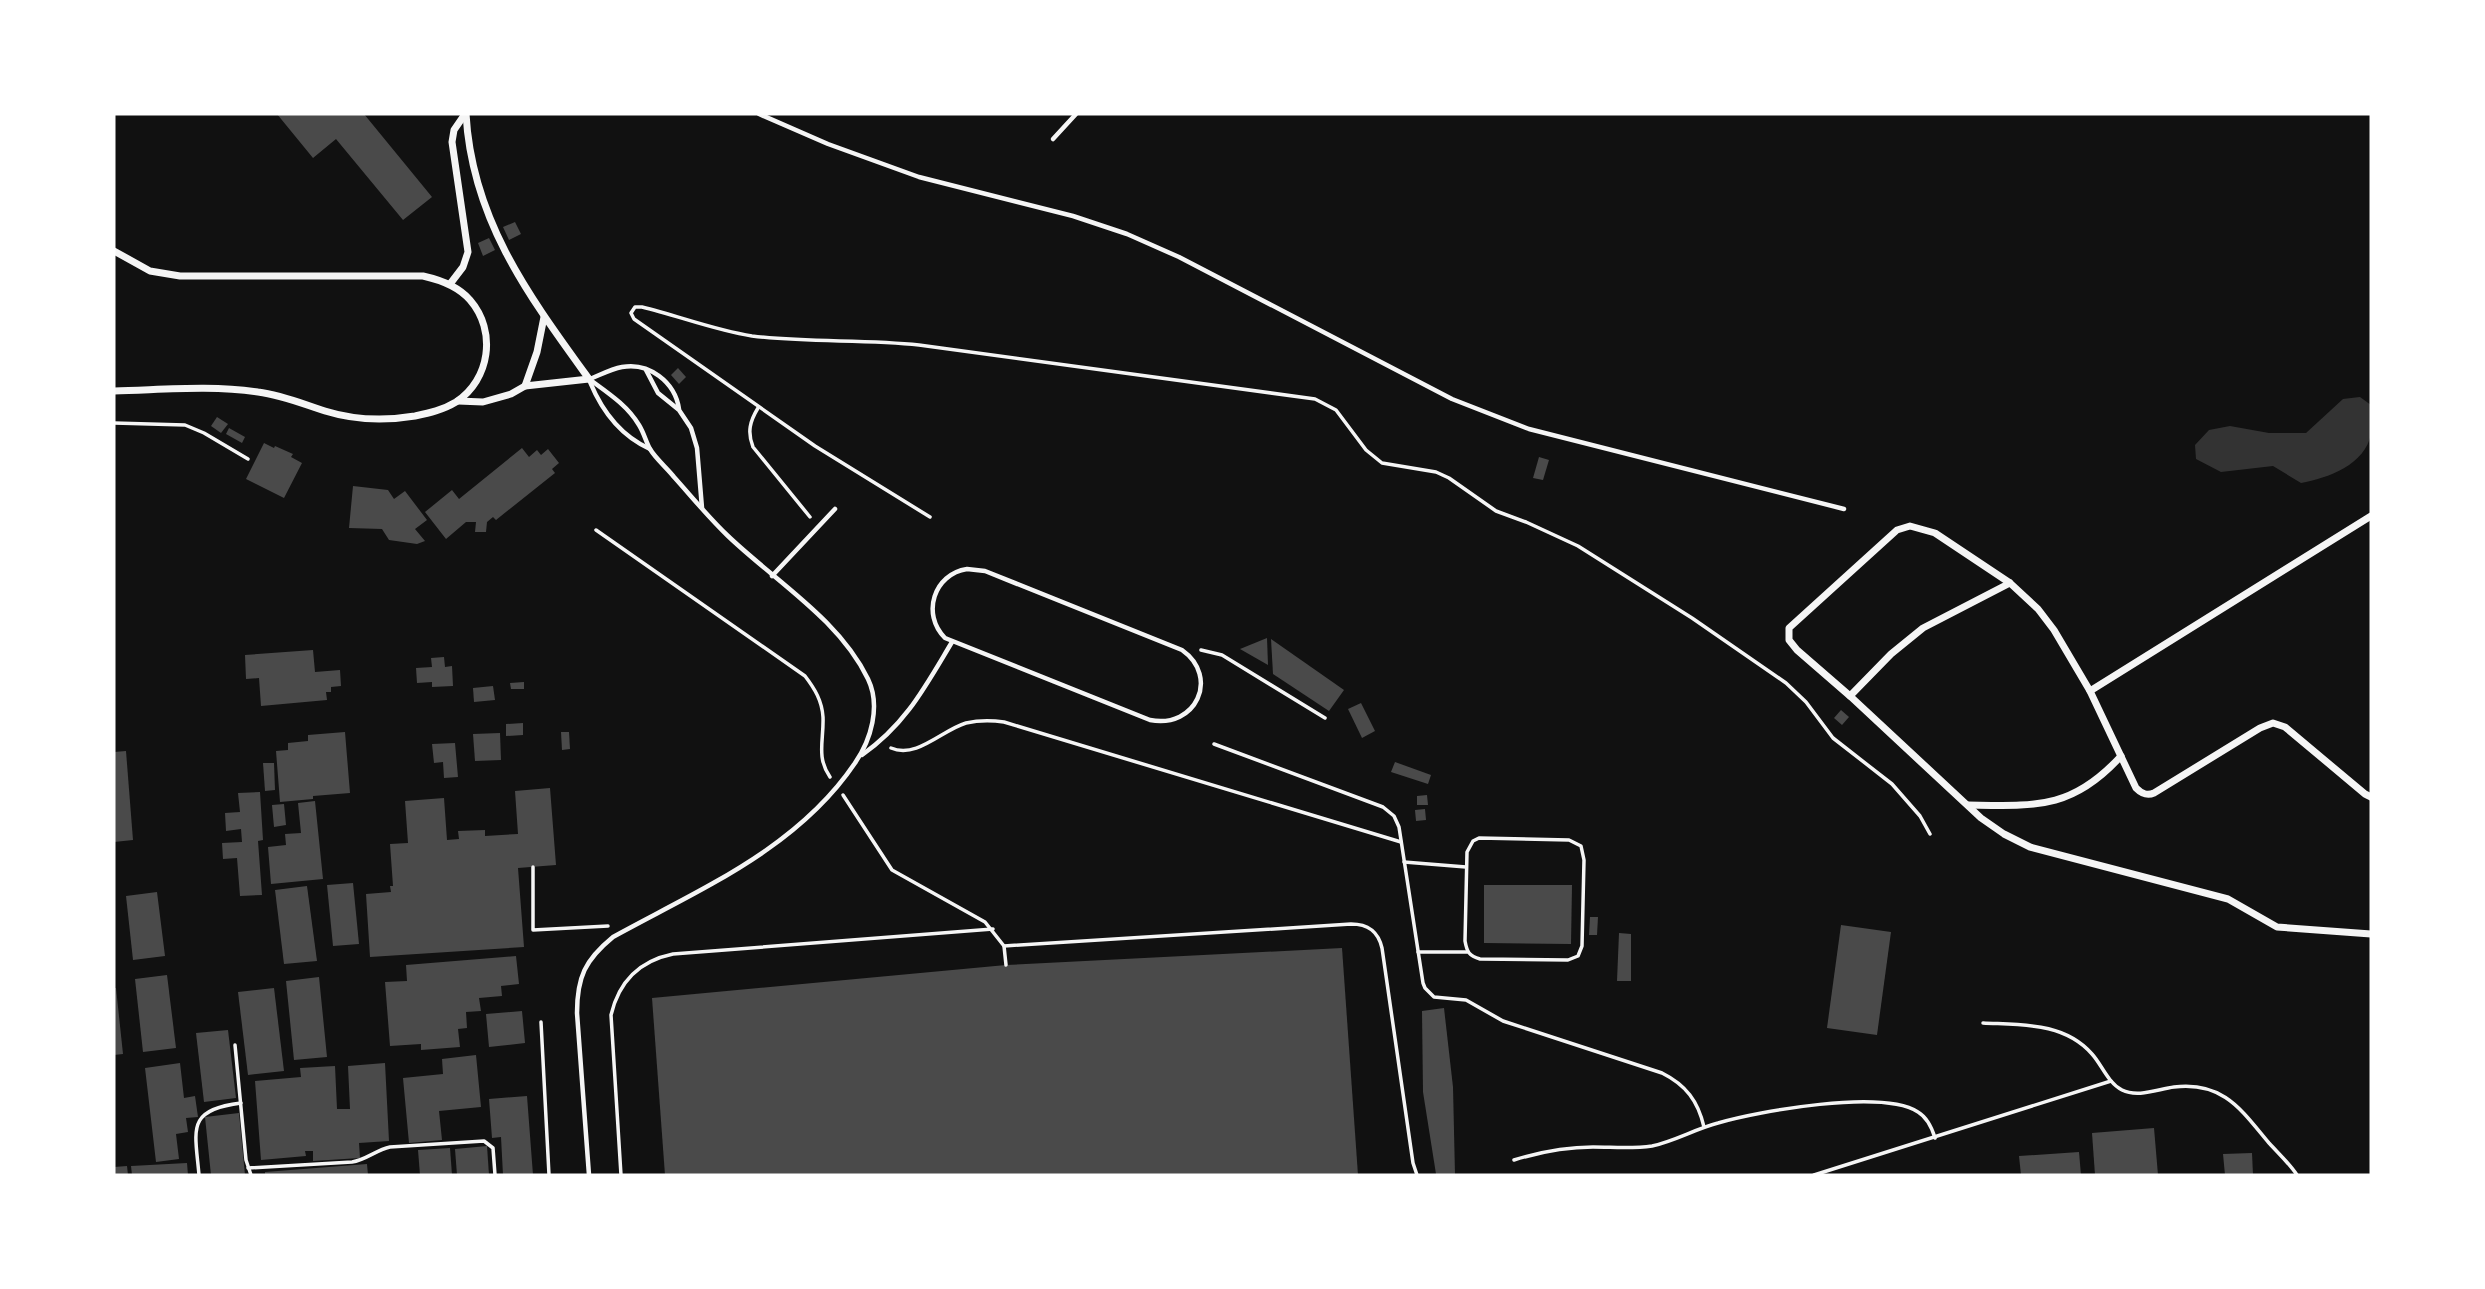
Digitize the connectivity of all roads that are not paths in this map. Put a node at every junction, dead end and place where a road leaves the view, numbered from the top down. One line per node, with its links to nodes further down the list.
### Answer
1 (465, 114): 6 (street); 7 (street)
2 (759, 114): 16 (lane)
3 (1076, 114): 4 (lane)
4 (1053, 139)
5 (114, 251): 6 (street)
6 (450, 284): 12 (street)
7 (544, 317): 9 (street); 10 (street)
8 (646, 370): 9 (lane); 13 (lane); 13 (lane)
9 (589, 379): 10 (street); 14 (lane); 14 (lane)
10 (525, 386): 12 (street)
11 (114, 391): 12 (street)
12 (458, 401)
13 (679, 410): 17 (lane)
14 (650, 450): 17 (lane)
15 (835, 509): 19 (lane)
16 (1844, 509)
17 (702, 510): 19 (lane)
18 (2371, 516): 22 (street)
19 (772, 576): 24 (lane)
20 (2010, 583): 22 (street); 23 (street); 23 (street)
21 (952, 642): 21 (lane); 24 (lane)
22 (2090, 691): 25 (street)
23 (1850, 696): 27 (street)
24 (860, 755): 29 (lane)
25 (2121, 757): 26 (street); 27 (street)
26 (2368, 796)
27 (1968, 805): 28 (street)
28 (2371, 934)
29 (589, 1175)

